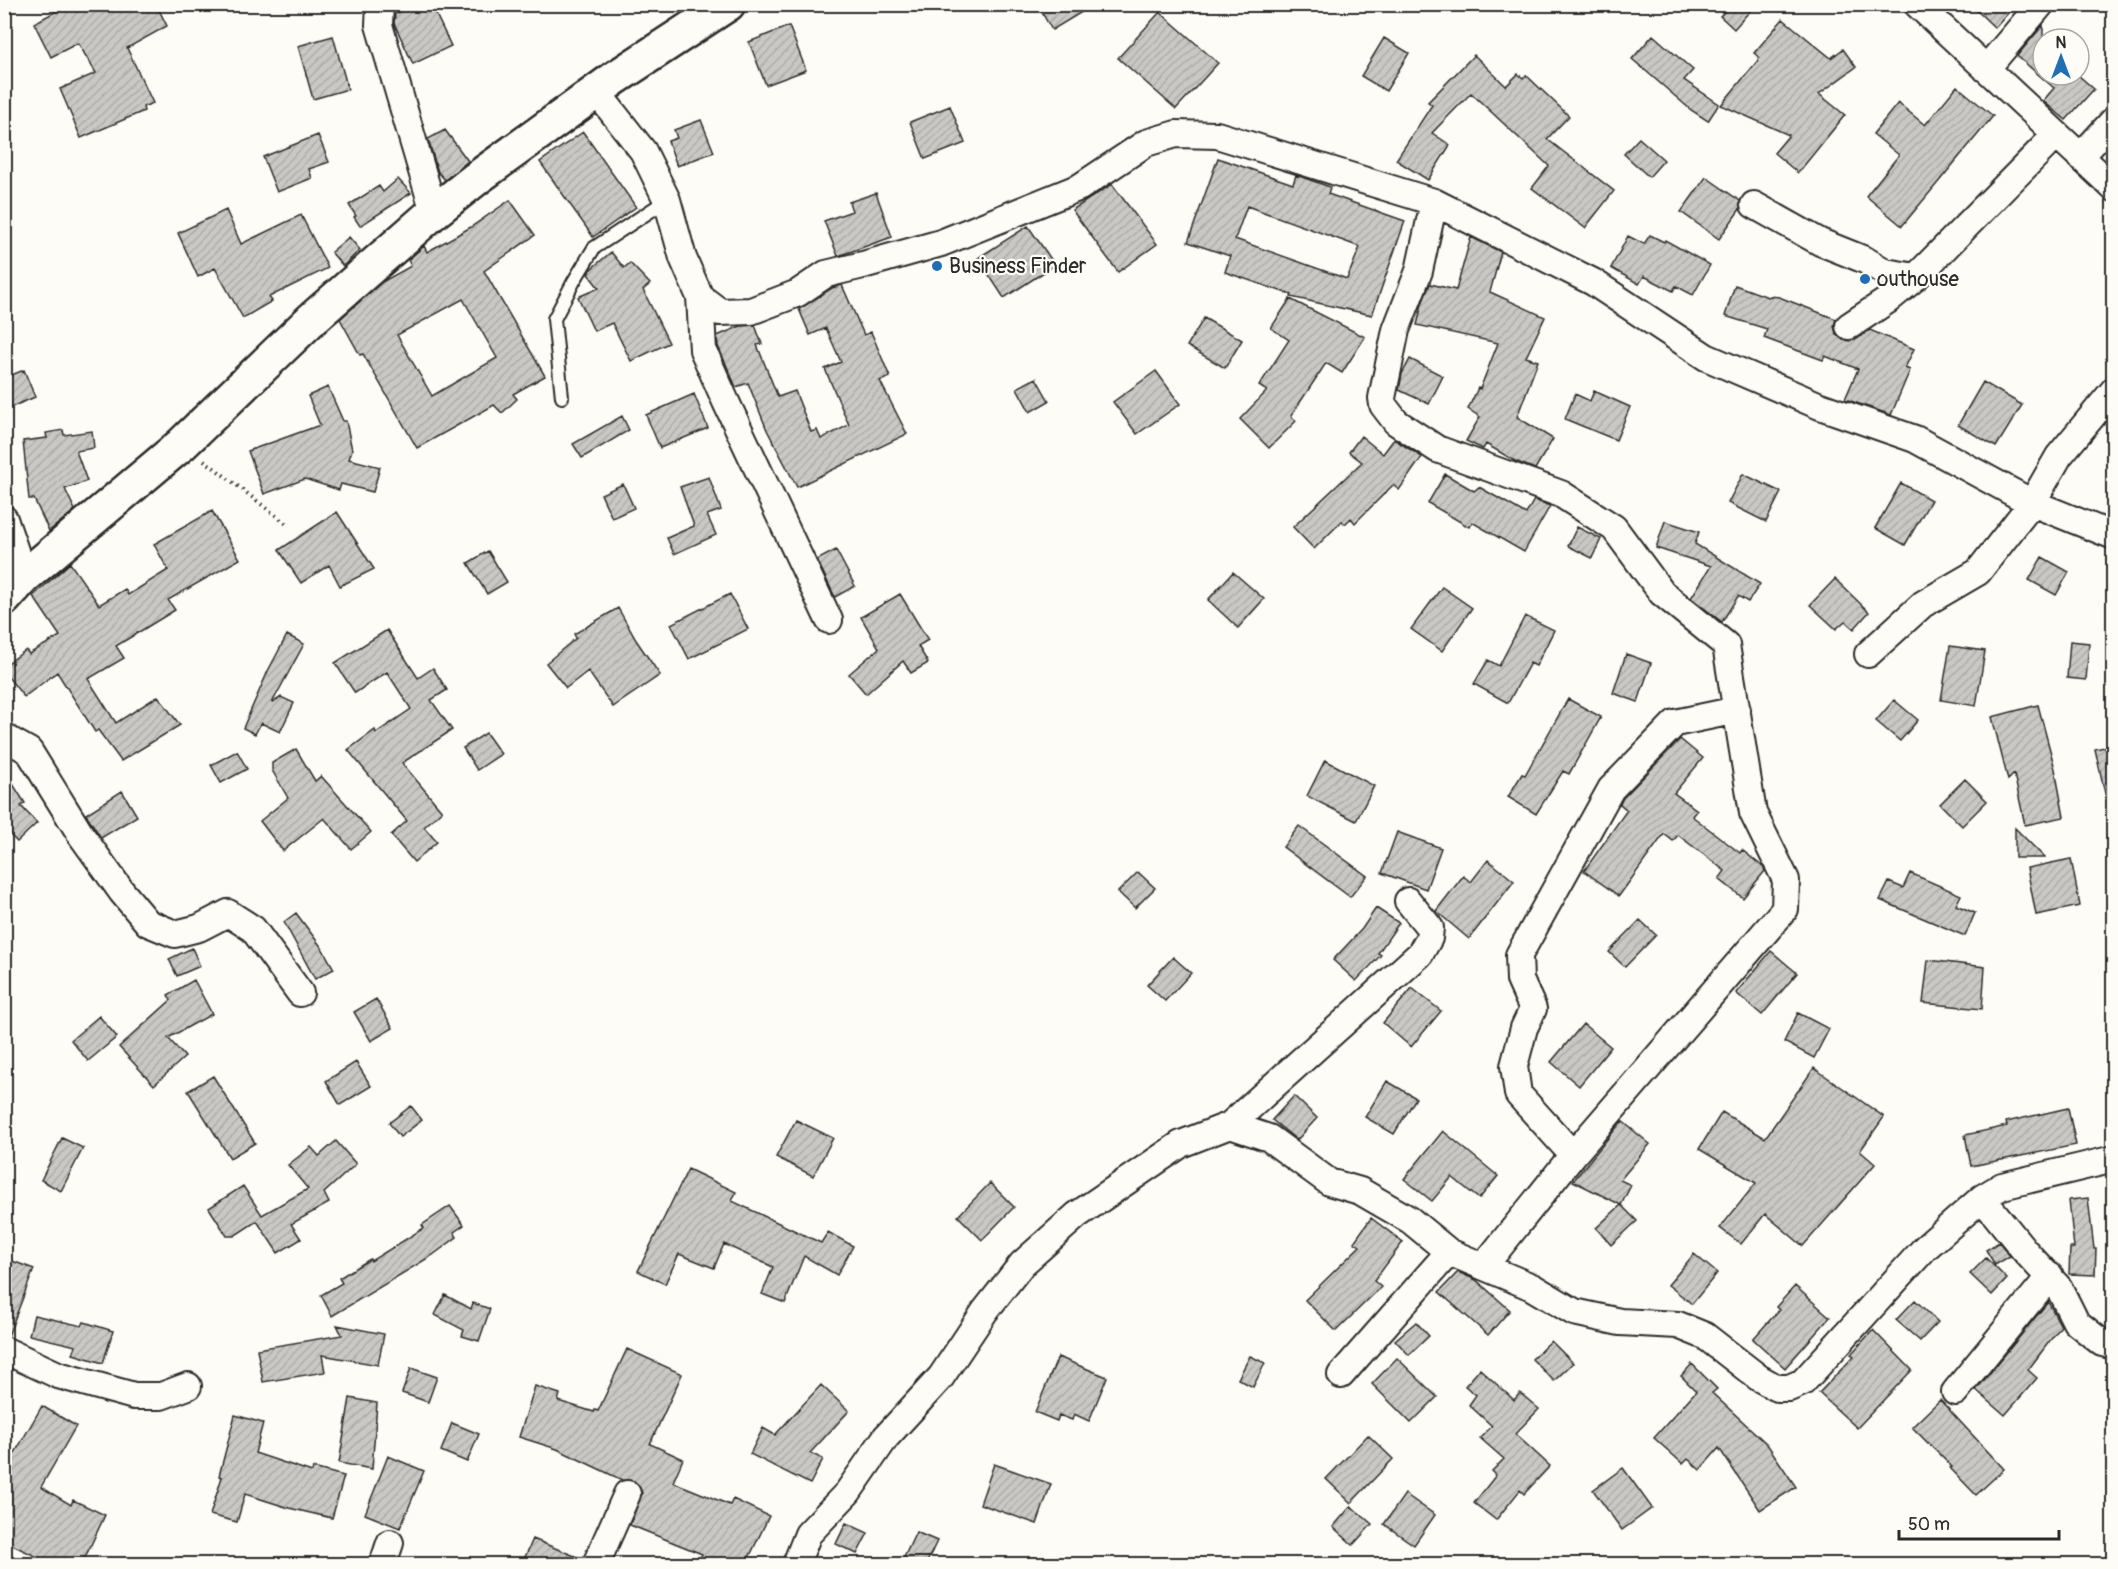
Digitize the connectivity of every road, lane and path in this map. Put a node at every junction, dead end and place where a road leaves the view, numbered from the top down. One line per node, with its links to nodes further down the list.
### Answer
1 (380, 4): 14 (street)
2 (728, 4): 6 (street)
3 (1917, 4): 5 (street)
4 (2041, 4): 5 (street)
5 (1986, 69): 8 (street)
6 (596, 91): 11 (street); 14 (street)
7 (2114, 120): 9 (street)
8 (2056, 135): 9 (street); 15 (street)
9 (2080, 157): 10 (street)
10 (2114, 188)
11 (667, 200): 16 (street); 19 (lane)
12 (1434, 202): 16 (street); 21 (street); 28 (street)
13 (1754, 205): 15 (street)
14 (434, 212): 20 (street)
15 (1916, 277): 17 (street)
16 (700, 297): 26 (street)
17 (1849, 326)
18 (2114, 390): 21 (street)
19 (562, 397)
20 (182, 444): 23 (path); 25 (street)
21 (2032, 503): 24 (street); 27 (street)
22 (4, 519): 25 (street)
23 (288, 525)
24 (2114, 536)
25 (14, 588)
26 (829, 620)
27 (1868, 654)
28 (1737, 710): 33 (street); 33 (street)
29 (4, 737): 31 (street)
30 (1408, 901): 32 (street)
31 (300, 993)
32 (1230, 1125): 36 (street); 46 (street)
33 (1573, 1155): 37 (street)
34 (2114, 1159): 35 (street)
35 (1982, 1198): 37 (street); 38 (street)
36 (1449, 1252): 37 (street); 41 (street)
37 (1484, 1266)
38 (2050, 1276): 39 (street); 43 (street)
39 (2114, 1346)
40 (4, 1350): 42 (street)
41 (1341, 1375)
42 (188, 1386)
43 (1955, 1392)
44 (627, 1494): 45 (street)
45 (596, 1564)
46 (796, 1564)

